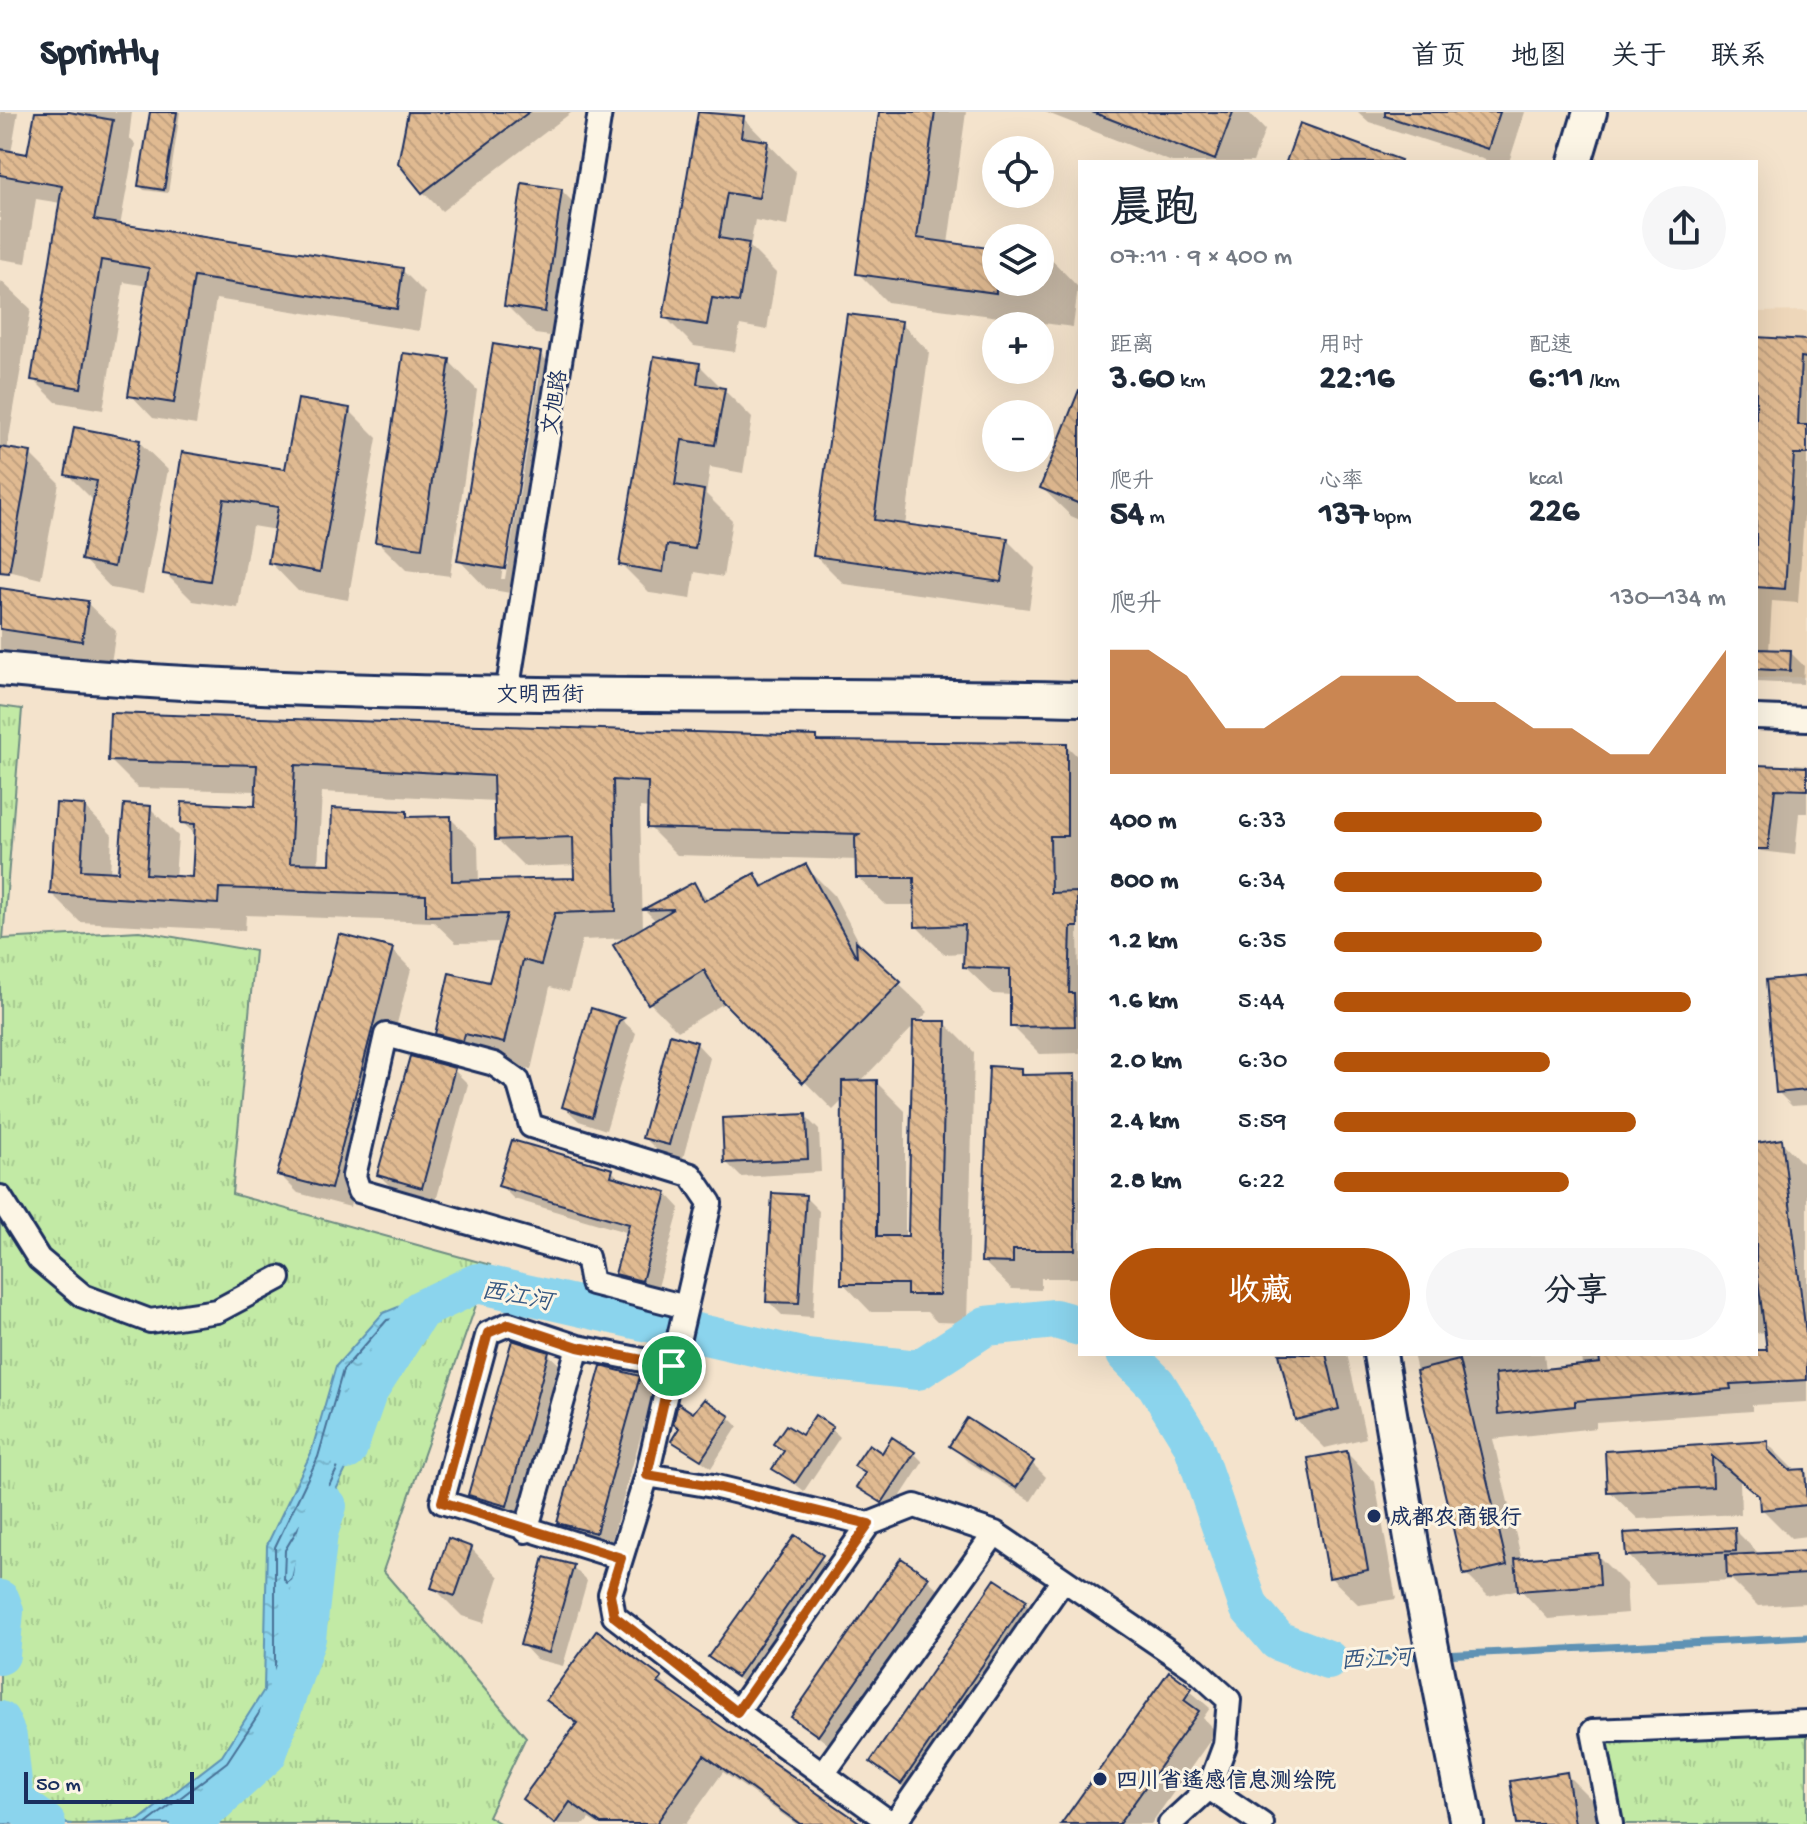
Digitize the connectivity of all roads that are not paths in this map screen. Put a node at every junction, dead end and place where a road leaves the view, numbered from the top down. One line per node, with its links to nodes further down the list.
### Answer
1 (600, 112): 5 (street, 文旭路)
2 (1590, 112): 3 (street)
3 (1576, 160)
4 (0, 669): 5 (street, 文明西街)
5 (507, 693): 6 (street, 文明西街)
6 (1078, 699)
7 (1758, 717): 8 (street)
8 (1807, 719)
9 (0, 1197): 10 (street)
10 (279, 1278)
11 (685, 1311): 11 (street); 13 (street)
12 (578, 1347): 13 (street); 17 (street); 17 (street)
13 (674, 1356): 15 (street)
14 (1380, 1356): 28 (street)
15 (647, 1475): 16 (street); 19 (street)
16 (869, 1524): 18 (street); 21 (street)
17 (526, 1531): 19 (street)
18 (995, 1533): 20 (street); 23 (street)
19 (621, 1558): 21 (street)
20 (1063, 1580): 24 (street); 25 (street)
21 (737, 1712): 23 (street)
22 (1807, 1722): 29 (street)
23 (823, 1774): 25 (street)
24 (1209, 1788): 26 (street); 27 (street)
25 (893, 1824)
26 (1170, 1824)
27 (1262, 1824)
28 (1467, 1824)
29 (1611, 1824)

